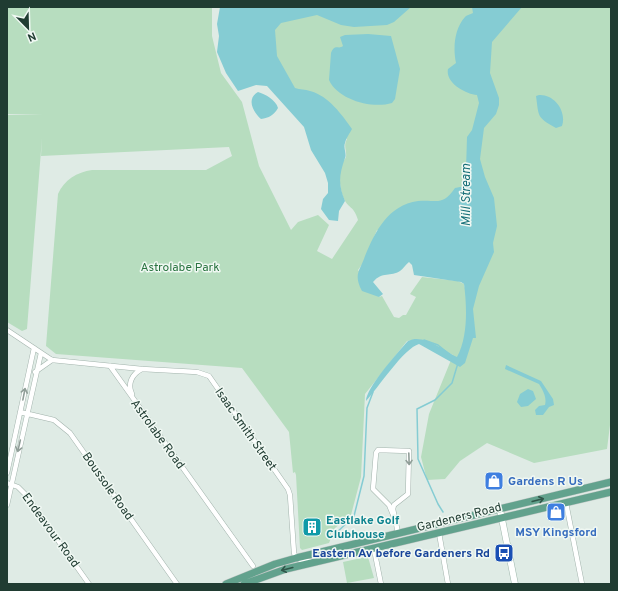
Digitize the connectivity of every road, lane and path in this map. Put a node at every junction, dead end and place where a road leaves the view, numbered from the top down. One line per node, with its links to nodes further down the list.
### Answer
1 (7, 330): 2 (street)
2 (34, 348): 3 (street); 9 (street, one-way to 2)
3 (40, 353): 4 (street); 7 (street)
4 (52, 360): 5 (street); 7 (street)
5 (110, 366): 6 (street, Isaac Smith Street); 8 (street, Astrolabe Road)
6 (142, 370): 8 (street); 25 (street, Isaac Smith Street)
7 (35, 372): 10 (street)
8 (135, 401): 27 (street, Astrolabe Road)
9 (20, 412): 10 (street, Boussole Road); 11 (street)
10 (26, 414): 12 (street, one-way to 12); 29 (street, Boussole Road)
11 (8, 462): 12 (street); 13 (street)
12 (15, 464): 15 (street)
13 (7, 473)
14 (611, 481): 16 (street); 19 (main road, Gardeners Road, one-way to 14)
15 (9, 484): 18 (street); 28 (street, Endeavour Road)
16 (610, 492): 17 (main road, Gardeners Road)
17 (566, 503): 21 (main road, Gardeners Road); 35 (street)
18 (7, 505)
19 (500, 509): 21 (street); 22 (main road, Gardeners Road)
20 (394, 518): 20 (street, one-way to 20); 22 (street)
21 (502, 518): 23 (main road, Gardeners Road); 34 (street)
22 (398, 533): 25 (main road, Gardeners Road)
23 (439, 534): 24 (main road, Gardeners Road); 33 (street)
24 (374, 549): 26 (main road, Gardeners Road); 32 (street)
25 (296, 558): 26 (street); 30 (main road, Gardeners Road)
26 (317, 561): 31 (main road, Gardeners Road, one-way to 31)
27 (253, 566)
28 (89, 584)
29 (177, 584)
30 (226, 584)
31 (244, 584)
32 (381, 584)
33 (448, 584)
34 (515, 584)
35 (582, 584)

